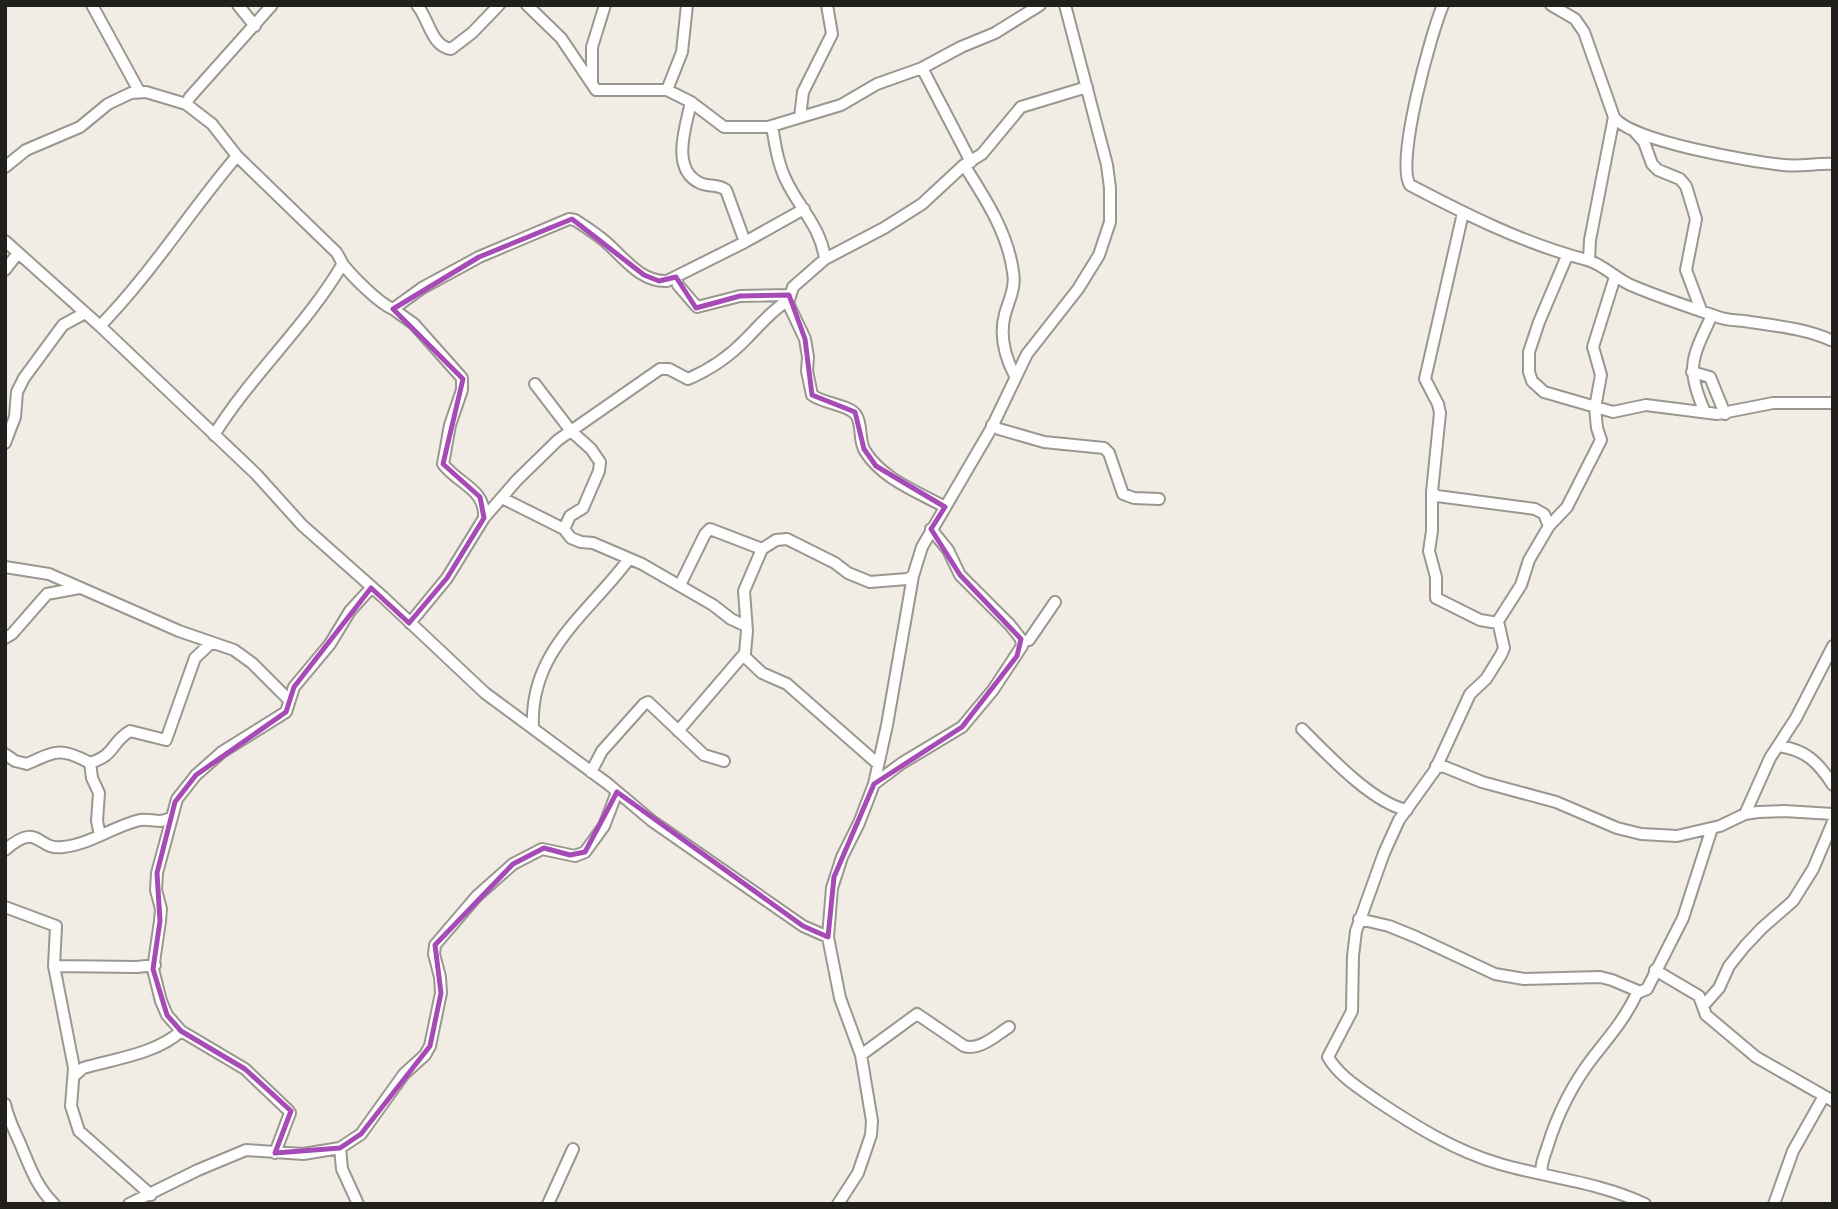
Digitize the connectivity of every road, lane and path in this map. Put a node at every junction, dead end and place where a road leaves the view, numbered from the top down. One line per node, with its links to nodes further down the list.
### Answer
1 (92, 5): 19 (street)
2 (238, 5): 14 (street)
3 (272, 5): 14 (street)
4 (417, 5): 5 (street)
5 (499, 5)
6 (527, 5): 16 (street)
7 (605, 5): 16 (street)
8 (687, 5): 18 (street)
9 (827, 5): 22 (street)
10 (1041, 5): 15 (street)
11 (1065, 5): 17 (street)
12 (1443, 5): 31 (street)
13 (1551, 5): 23 (street)
14 (255, 26): 21 (street)
15 (922, 68): 22 (street); 27 (street)
16 (592, 85): 18 (street)
17 (1087, 88): 27 (street); 50 (street)
18 (667, 90): 20 (street)
19 (139, 91): 21 (street); 29 (street)
20 (691, 102): 24 (street); 33 (street)
21 (186, 104): 26 (street)
22 (800, 117): 24 (street)
23 (1614, 117): 25 (street); 37 (street)
24 (772, 126): 30 (street)
25 (1635, 132): 28 (street); 44 (street)
26 (237, 156): 38 (street); 47 (street)
27 (968, 163): 36 (street); 50 (street)
28 (1833, 164)
29 (5, 167)
30 (804, 209): 33 (street); 36 (street)
31 (1463, 213): 35 (street); 60 (street)
32 (5, 240): 34 (street)
33 (745, 242): 41 (street)
34 (18, 253): 39 (street); 45 (street)
35 (1567, 256): 37 (street); 53 (street)
36 (825, 259): 42 (street)
37 (1589, 260): 40 (street)
38 (342, 265): 43 (street); 58 (street)
39 (5, 271)
40 (1615, 276): 44 (street); 53 (street)
41 (676, 277): 42 (street); 43 (street)
42 (788, 298): 57 (street); 63 (street)
43 (393, 309): 64 (street)
44 (1701, 310): 46 (street)
45 (85, 313): 47 (street); 59 (street)
46 (1712, 315): 48 (street); 49 (street)
47 (100, 326): 58 (street)
48 (1833, 341)
49 (1692, 372): 54 (street); 55 (street)
50 (1015, 376): 56 (street)
51 (535, 384): 57 (street)
52 (1833, 403): 55 (street)
53 (1595, 408): 54 (street); 65 (street)
54 (1705, 412): 55 (street)
55 (1725, 414)
56 (992, 425): 62 (street); 63 (street)
57 (571, 431): 61 (street); 67 (street)
58 (214, 435): 74 (street)
59 (5, 443)
60 (1432, 492): 65 (street); 77 (street)
61 (502, 498): 64 (street); 67 (street)
62 (1159, 499)
63 (945, 507): 66 (street)
64 (484, 517): 76 (street)
65 (1549, 526): 77 (street)
66 (931, 528): 71 (street); 80 (street)
67 (564, 529): 69 (street)
68 (762, 550): 71 (street); 72 (street); 78 (street)
69 (629, 559): 72 (street); 85 (street)
70 (5, 567): 73 (street)
71 (913, 576): 92 (street)
72 (680, 585): 78 (street)
73 (79, 588): 79 (street); 81 (street)
74 (371, 588): 76 (street); 84 (street)
75 (1055, 602): 80 (street)
76 (410, 623): 85 (street)
77 (1498, 623): 93 (street)
78 (746, 626): 83 (street)
79 (5, 638)
80 (1022, 642): 95 (street)
81 (211, 643): 84 (street); 91 (street)
82 (1833, 646): 88 (street)
83 (744, 656): 87 (street); 92 (street)
84 (289, 700): 101 (street)
85 (533, 728): 94 (street)
86 (1302, 729): 98 (street)
87 (678, 730): 90 (street); 94 (street)
88 (1779, 746): 96 (street); 99 (street)
89 (5, 754): 91 (street)
90 (724, 761)
91 (90, 763): 104 (street)
92 (878, 764): 95 (street)
93 (1436, 766): 98 (street); 103 (street)
94 (591, 772): 97 (street)
95 (874, 784): 108 (street)
96 (1833, 785)
97 (617, 792): 108 (street); 120 (street)
98 (1407, 810): 107 (street)
99 (1745, 814): 100 (street); 103 (street)
100 (1833, 814)
101 (172, 817): 104 (street); 109 (street)
102 (1833, 822): 113 (street)
103 (1712, 828): 111 (street)
104 (100, 835): 105 (street)
105 (5, 850)
106 (5, 906): 110 (street)
107 (1359, 919): 112 (street); 123 (street)
108 (828, 937): 116 (street)
109 (155, 965): 110 (street); 115 (street)
110 (54, 966): 117 (street)
111 (1655, 970): 112 (street); 113 (street)
112 (1639, 992): 123 (street)
113 (1703, 1006): 118 (street)
114 (1009, 1027): 116 (street)
115 (181, 1031): 117 (street); 122 (street)
116 (861, 1055): 129 (street)
117 (74, 1076): 124 (street)
118 (1828, 1099): 131 (street)
119 (5, 1104): 125 (street)
120 (340, 1148): 122 (street); 127 (street)
121 (573, 1149): 128 (street)
122 (275, 1153): 124 (street)
123 (1542, 1174): 130 (street)
124 (150, 1195): 126 (street)
125 (54, 1204)
126 (129, 1204)
127 (358, 1204)
128 (548, 1204)
129 (838, 1204)
130 (1645, 1204)
131 (1774, 1204)

